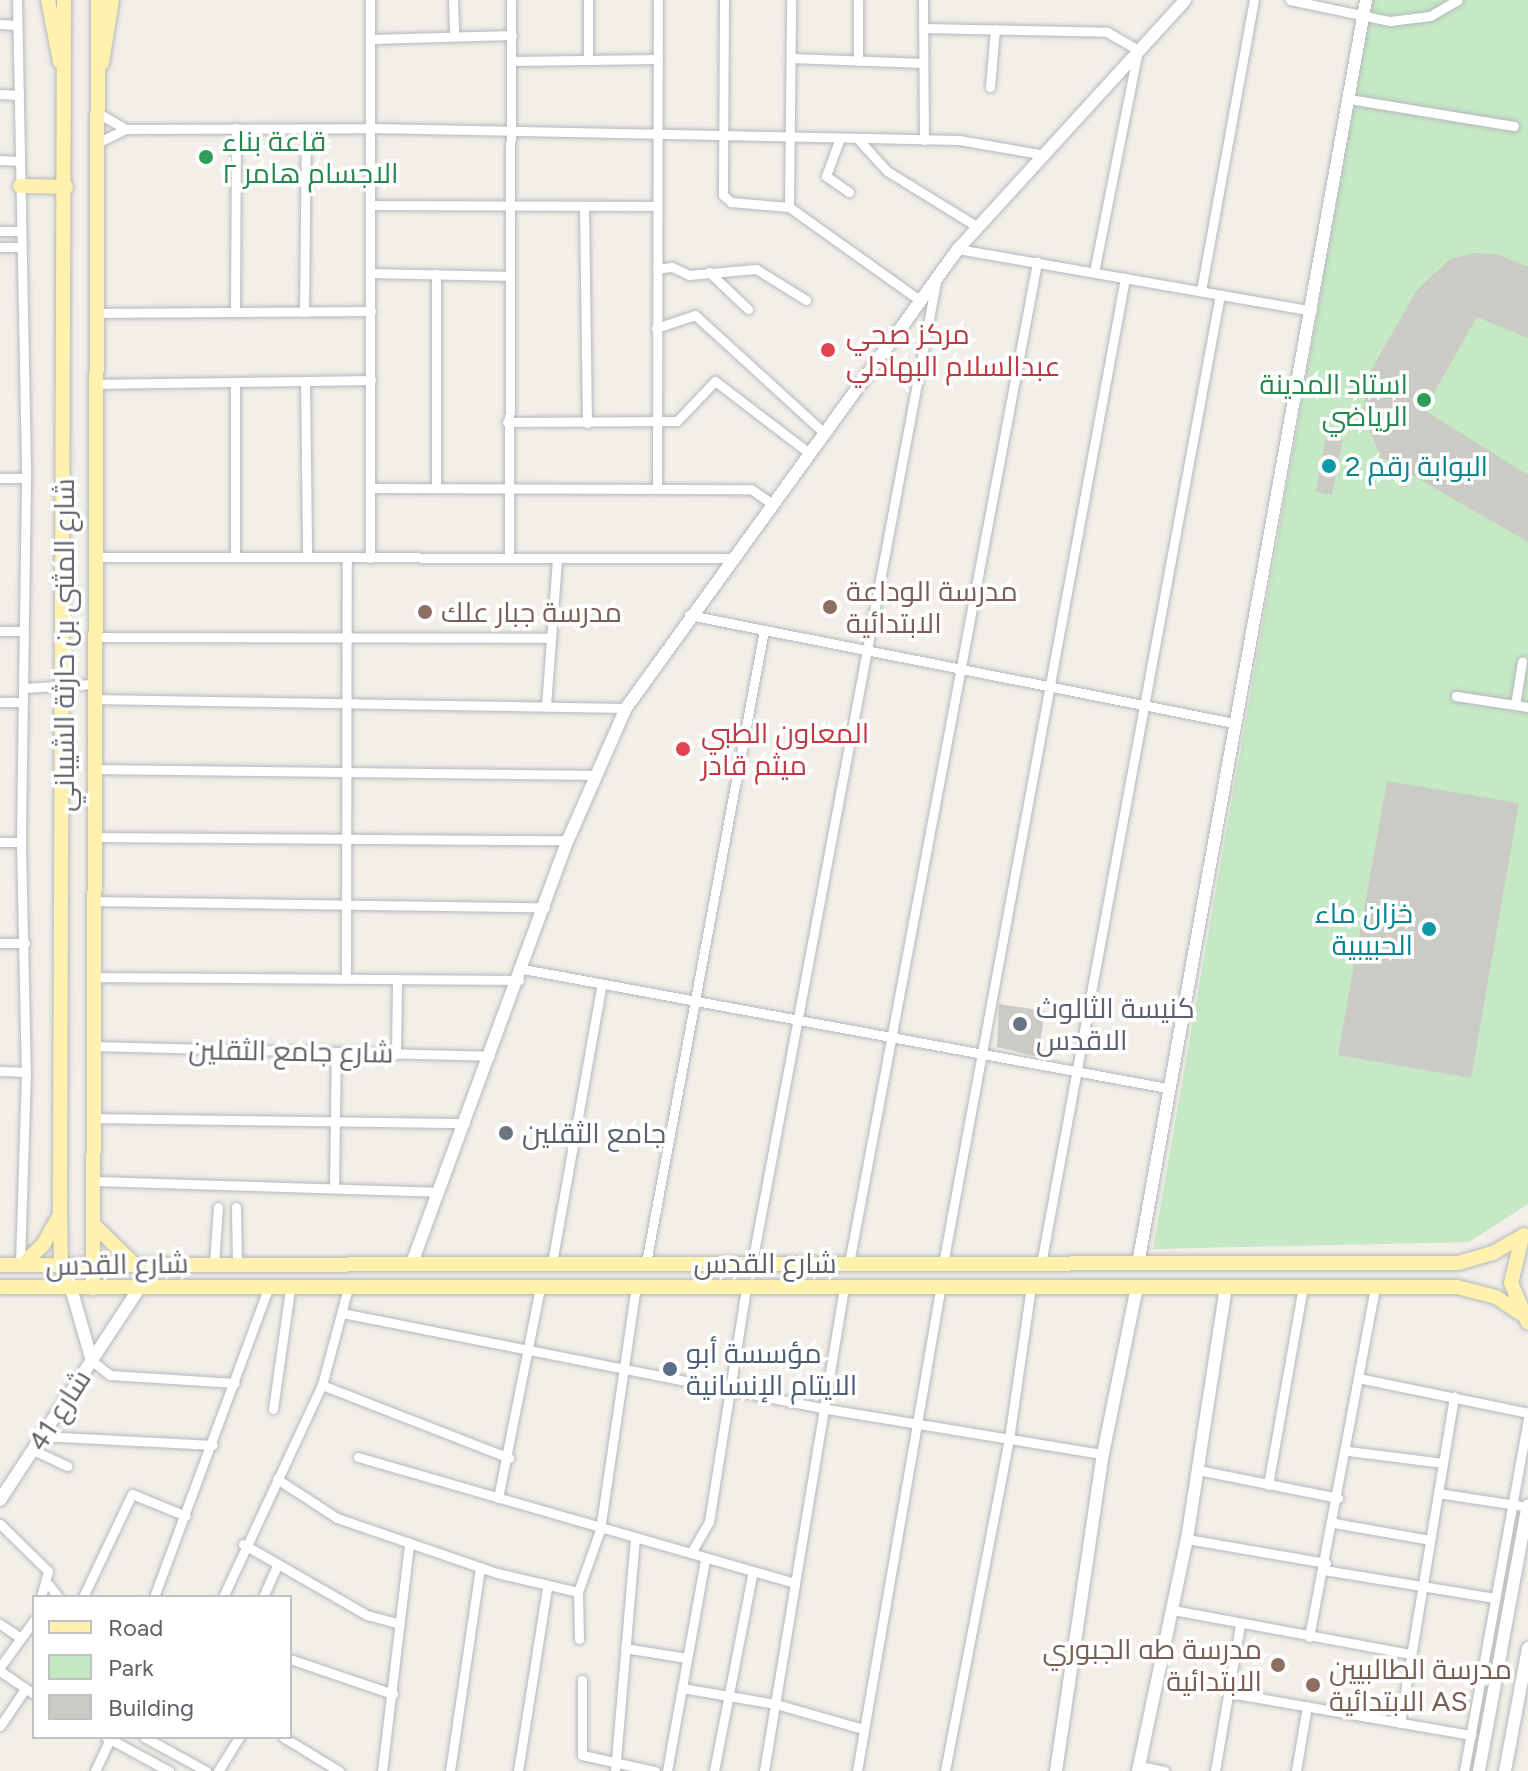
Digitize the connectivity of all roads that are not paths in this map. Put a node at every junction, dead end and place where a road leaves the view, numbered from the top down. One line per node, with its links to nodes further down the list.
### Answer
1 (17, 0): 22 (street)
2 (48, 0): 36 (main road)
3 (64, 0): 36 (main road, شارع المثنى بن حارثة الشيباني)
4 (98, 0): 35 (main road, شارع المثنى بن حارثة الشيباني)
5 (112, 0): 35 (main road)
6 (370, 0): 27 (street)
7 (453, 0): 26 (street)
8 (511, 0): 25 (street)
9 (588, 0): 31 (street)
10 (658, 0): 30 (street)
11 (724, 0): 49 (street)
12 (791, 0): 29 (street)
13 (858, 0): 33 (street)
14 (923, 0): 23 (street)
15 (1185, 0): 28 (street)
16 (1254, 0): 81 (street)
17 (1290, 0): 20 (street)
18 (1366, 0): 20 (street)
19 (1458, 0): 20 (street)
20 (1363, 15): 40 (street)
21 (0, 24): 22 (street)
22 (17, 25): 39 (street)
23 (923, 28): 24 (street); 34 (street)
24 (995, 29): 28 (street); 37 (street)
25 (512, 35): 26 (street); 32 (street)
26 (454, 36): 27 (street)
27 (371, 39): 44 (street)
28 (1138, 50): 55 (street); 75 (street)
29 (791, 58): 33 (street); 50 (street)
30 (658, 59): 31 (street); 48 (street)
31 (588, 60): 32 (street)
32 (511, 61): 47 (street)
33 (858, 61): 34 (street)
34 (923, 63): 53 (street)
35 (98, 74): 41 (main road, شارع المثنى بن حارثة الشيباني)
36 (64, 75): 59 (main road, شارع المثنى بن حارثة الشيباني)
37 (990, 87)
38 (0, 94): 39 (street)
39 (19, 95): 57 (street)
40 (1349, 99): 42 (street); 87 (street)
41 (98, 113): 45 (street); 54 (main road, شارع المثنى بن حارثة الشيباني)
42 (1514, 126)
43 (236, 128): 45 (street); 46 (street); 88 (street)
44 (372, 128): 46 (street); 47 (street); 61 (street)
45 (126, 129): 54 (street)
46 (306, 129): 89 (street)
47 (511, 132): 48 (street); 64 (street)
48 (657, 135): 49 (street); 62 (street)
49 (724, 135): 50 (street); 63 (street)
50 (789, 137): 51 (street); 63 (street)
51 (840, 138): 52 (street); 60 (street)
52 (857, 138): 53 (street); 66 (street)
53 (924, 140): 55 (street)
54 (97, 143): 90 (main road, شارع المثنى بن حارثة الشيباني)
55 (1039, 154): 66 (street)
56 (0, 160): 57 (street)
57 (20, 161): 58 (street)
58 (20, 186): 59 (main road); 68 (street)
59 (66, 187): 126 (main road, شارع المثنى بن حارثة الشيباني)
60 (849, 192)
61 (371, 205): 64 (street); 76 (street)
62 (657, 206): 65 (street); 73 (street)
63 (789, 207): 83 (street)
64 (511, 208): 65 (street); 79 (street)
65 (584, 208): 97 (street)
66 (976, 226): 71 (street)
67 (0, 231): 68 (street)
68 (20, 231): 70 (street)
69 (0, 247): 70 (street)
70 (20, 247): 102 (street)
71 (958, 249): 72 (street); 78 (street)
72 (1037, 262): 75 (street); 125 (street)
73 (657, 269): 74 (street); 91 (street)
74 (709, 272): 84 (street); 85 (street)
75 (1094, 272): 80 (street)
76 (371, 273): 77 (street); 86 (street)
77 (436, 274): 79 (street); 104 (street)
78 (937, 275): 83 (street); 123 (street)
79 (509, 276): 96 (street)
80 (1125, 278): 81 (street); 127 (street)
81 (1201, 291): 82 (street)
82 (1220, 294): 87 (street); 134 (street)
83 (918, 299): 99 (street)
84 (806, 300)
85 (748, 309)
86 (371, 311): 89 (street); 92 (street)
87 (1312, 311): 139 (street)
88 (235, 312): 89 (street); 90 (street)
89 (304, 312)
90 (95, 313): 95 (main road, شارع المثنى بن حارثة الشيباني)
91 (656, 328): 98 (street); 99 (street)
92 (371, 380): 93 (street); 103 (street)
93 (305, 381): 94 (street); 110 (street)
94 (235, 382): 95 (street); 109 (street)
95 (94, 384): 108 (main road, شارع المثنى بن حارثة الشيباني)
96 (507, 422): 97 (street); 105 (street)
97 (587, 423): 98 (street)
98 (656, 423): 100 (street); 106 (street)
99 (823, 432): 100 (street)
100 (808, 452): 107 (street)
101 (0, 478): 102 (street)
102 (26, 478): 119 (street)
103 (370, 488): 104 (street); 112 (street)
104 (436, 488): 105 (street)
105 (508, 488): 106 (street); 113 (street)
106 (657, 489): 107 (street)
107 (771, 503): 115 (street)
108 (93, 557): 109 (street); 120 (main road, شارع المثنى بن حارثة الشيباني)
109 (235, 557): 110 (street)
110 (307, 557): 111 (street)
111 (347, 557): 112 (street); 122 (street)
112 (370, 558): 113 (street)
113 (509, 558): 114 (street)
114 (557, 558): 115 (street); 121 (street)
115 (731, 558): 116 (street)
116 (689, 615): 117 (street); 138 (street)
117 (764, 630): 123 (street); 158 (street)
118 (0, 631): 119 (street)
119 (24, 631): 128 (street)
120 (93, 637): 122 (street); 129 (main road, شارع المثنى بن حارثة الشيباني)
121 (551, 638): 122 (street); 136 (street)
122 (347, 640): 133 (street)
123 (867, 650): 125 (street); 159 (street)
124 (1522, 662): 135 (street)
125 (960, 669): 127 (street); 160 (street)
126 (64, 685): 128 (street); 129 (street); 178 (main road, شارع المثنى بن حارثة الشيباني)
127 (1050, 686): 134 (street); 164 (street)
128 (23, 688): 132 (street)
129 (92, 691): 133 (street); 140 (main road, شارع المثنى بن حارثة الشيباني)
130 (1456, 696): 135 (street)
131 (0, 702): 132 (street)
132 (23, 702): 147 (street)
133 (347, 703): 136 (street); 141 (street)
134 (1144, 705): 139 (street); 167 (street)
135 (1515, 705): 137 (street)
136 (546, 706): 138 (street)
137 (1528, 707)
138 (626, 708): 142 (street)
139 (1234, 723): 169 (street)
140 (94, 769): 141 (street); 143 (main road, شارع المثنى بن حارثة الشيباني)
141 (347, 772): 142 (street); 144 (street)
142 (594, 775): 145 (street)
143 (92, 837): 144 (street); 148 (main road, شارع المثنى بن حارثة الشيباني)
144 (346, 839): 145 (street); 149 (street)
145 (568, 840): 150 (street)
146 (0, 842): 147 (street)
147 (21, 842): 152 (street)
148 (91, 901): 149 (street); 154 (main road, شارع المثنى بن حارثة الشيباني)
149 (346, 904): 150 (street); 155 (street)
150 (545, 907): 153 (street)
151 (0, 943): 152 (street)
152 (25, 943): 168 (street)
153 (521, 974): 156 (street); 157 (street); 165 (street)
154 (91, 977): 155 (street); 161 (main road, شارع المثنى بن حارثة الشيباني)
155 (346, 978): 156 (street)
156 (397, 979): 163 (street)
157 (602, 983): 158 (street); 184 (street)
158 (695, 1000): 159 (street); 185 (street)
159 (798, 1019): 160 (street); 186 (street)
160 (891, 1037): 164 (street); 187 (street)
161 (91, 1046): 162 (street, شارع جامع الثقلين); 170 (main road, شارع المثنى بن حارثة الشيباني)
162 (336, 1052): 163 (street, شارع جامع الثقلين); 171 (street)
163 (396, 1054): 165 (street, شارع جامع الثقلين)
164 (982, 1054): 167 (street); 190 (street)
165 (490, 1056): 172 (street)
166 (0, 1071): 168 (street)
167 (1076, 1071): 169 (street); 192 (street)
168 (26, 1072): 195 (street)
169 (1167, 1088): 193 (street)
170 (92, 1118): 171 (street); 173 (main road, شارع المثنى بن حارثة الشيباني)
171 (335, 1121): 172 (street); 174 (street)
172 (465, 1123): 175 (street)
173 (92, 1181): 174 (street); 179 (main road, شارع المثنى بن حارثة الشيباني)
174 (334, 1188): 175 (street)
175 (439, 1192): 183 (street)
176 (218, 1207): 181 (street)
177 (236, 1207): 182 (street)
178 (60, 1210): 195 (main road); 196 (main road, شارع المثنى بن حارثة الشيباني)
179 (94, 1224): 188 (main road, شارع المثنى بن حارثة الشيباني); 197 (main road)
180 (1526, 1232): 193 (main road, شارع القدس); 219 (main road)
181 (214, 1263): 182 (main road, شارع القدس); 197 (main road, شارع القدس)
182 (237, 1263): 183 (main road, شارع القدس)
183 (412, 1263): 184 (main road, شارع القدس)
184 (552, 1263): 185 (main road, شارع القدس)
185 (646, 1263): 189 (main road, شارع القدس)
186 (752, 1263): 187 (main road, شارع القدس); 189 (main road, شارع القدس)
187 (849, 1263): 190 (main road, شارع القدس)
188 (94, 1264): 196 (main road, شارع القدس); 197 (main road, شارع القدس); 213 (main road, شارع المثنى بن حارثة الشيباني)
189 (695, 1264): 202 (main road)
190 (943, 1264): 191 (main road, شارع القدس)
191 (983, 1264): 192 (main road, شارع القدس); 205 (main road); 206 (main road)
192 (1041, 1264): 193 (main road, شارع القدس)
193 (1138, 1264)
194 (0, 1265): 195 (main road, شارع القدس)
195 (21, 1265): 196 (main road, شارع القدس)
196 (61, 1265): 212 (main road, شارع المثنى بن حارثة الشيباني)
197 (137, 1265)
198 (0, 1287): 212 (main road, شارع القدس)
199 (140, 1287): 213 (main road, شارع القدس); 214 (main road, شارع القدس); 221 (street, شارع 41)
200 (540, 1287): 201 (main road, شارع القدس); 215 (main road, شارع القدس); 220 (street)
201 (636, 1287): 202 (main road, شارع القدس); 222 (street)
202 (694, 1287): 217 (main road, شارع القدس)
203 (844, 1287): 204 (main road, شارع القدس); 217 (main road, شارع القدس); 228 (street)
204 (941, 1287): 205 (main road, شارع القدس); 231 (street)
205 (970, 1287): 206 (main road, شارع القدس)
206 (994, 1287): 207 (main road, شارع القدس)
207 (1031, 1287): 208 (main road, شارع القدس); 233 (street)
208 (1137, 1287): 209 (main road, شارع القدس); 237 (street)
209 (1226, 1287): 210 (main road, شارع القدس); 242 (street)
210 (1303, 1287): 211 (main road, شارع القدس); 244 (street)
211 (1375, 1287): 219 (main road, شارع القدس); 223 (street)
212 (71, 1288): 213 (main road, شارع القدس); 221 (street, شارع 41)
213 (93, 1288)
214 (268, 1288): 216 (main road, شارع القدس); 224 (street)
215 (348, 1288): 216 (main road, شارع القدس); 218 (street)
216 (290, 1289): 229 (street)
217 (746, 1289): 226 (street)
218 (342, 1313): 220 (street); 225 (street)
219 (1525, 1319)
220 (531, 1353): 222 (street); 239 (street)
221 (92, 1361): 224 (street); 232 (street, شارع 41)
222 (628, 1368): 226 (street); 254 (street)
223 (1363, 1379): 227 (street); 236 (street)
224 (235, 1383): 234 (street)
225 (322, 1385): 239 (street); 243 (street)
226 (730, 1389): 228 (street); 260 (street)
227 (1454, 1396): 230 (street); 240 (street)
228 (821, 1408): 231 (street); 266 (street)
229 (273, 1409)
230 (1528, 1415): 249 (street)
231 (913, 1425): 233 (street); 302 (street)
232 (42, 1436): 234 (street); 235 (street, شارع 41)
233 (1009, 1439): 237 (street); 324 (street)
234 (213, 1445): 251 (street)
235 (33, 1450): 241 (street); 248 (street, شارع 41)
236 (1348, 1451): 240 (street); 247 (street)
237 (1103, 1454): 325 (street)
238 (358, 1457): 246 (street)
239 (509, 1458): 246 (street)
240 (1443, 1463): 245 (street)
241 (67, 1466)
242 (1198, 1470): 244 (street); 256 (street)
243 (277, 1479): 258 (street); 259 (street)
244 (1268, 1485): 247 (street)
245 (1438, 1493): 249 (street); 257 (street)
246 (498, 1498): 254 (street)
247 (1338, 1498): 252 (street)
248 (0, 1500)
249 (1512, 1505): 250 (street); 277 (street)
250 (1528, 1507): 330 (street)
251 (186, 1516): 273 (street); 274 (street)
252 (1334, 1523): 257 (street); 264 (street)
253 (0, 1524): 267 (street)
254 (600, 1530): 255 (street); 270 (street)
255 (635, 1539): 260 (street); 286 (street)
256 (1187, 1539): 264 (street); 278 (street)
257 (1430, 1540): 268 (street)
258 (409, 1543): 263 (street); 281 (street)
259 (243, 1544): 262 (street); 275 (street)
260 (691, 1553): 261 (street)
261 (705, 1559): 265 (street); 289 (street)
262 (278, 1564): 276 (street); 281 (street)
263 (480, 1567): 269 (street); 317 (street)
264 (1325, 1567): 268 (street); 283 (street)
265 (752, 1575): 266 (street); 297 (street)
266 (795, 1583): 298 (street)
267 (49, 1585): 271 (street); 272 (street)
268 (1422, 1585): 277 (street); 288 (street)
269 (547, 1587): 270 (street); 318 (street)
270 (578, 1592): 285 (street)
271 (42, 1595)
272 (56, 1595)
273 (84, 1595)
274 (155, 1595)
275 (224, 1595)
276 (264, 1595)
277 (1495, 1598): 303 (street)
278 (1173, 1610): 282 (street); 310 (street)
279 (32, 1623): 284 (street)
280 (0, 1624): 284 (street)
281 (400, 1624): 296 (street)
282 (1240, 1625): 283 (street); 295 (street)
283 (1309, 1637): 288 (street)
284 (21, 1638): 291 (street)
285 (579, 1639)
286 (625, 1648): 289 (street); 309 (street)
287 (1528, 1648): 331 (street)
288 (1410, 1654): 300 (street)
289 (686, 1658): 293 (street)
290 (292, 1660): 296 (street)
291 (0, 1669): 294 (street)
292 (582, 1680): 309 (street)
293 (682, 1688): 297 (street); 320 (street)
294 (30, 1692): 301 (street)
295 (1230, 1693): 299 (street); 327 (street)
296 (393, 1694): 316 (street)
297 (728, 1697): 298 (street); 321 (street)
298 (776, 1704): 302 (street); 322 (street)
299 (1307, 1706): 300 (street); 328 (street)
300 (1400, 1723): 303 (street)
301 (0, 1726)
302 (863, 1729): 323 (street)
303 (1471, 1735): 329 (street)
304 (109, 1739): 311 (street)
305 (111, 1739): 312 (street)
306 (148, 1739): 313 (street)
307 (238, 1739): 314 (street)
308 (286, 1739): 315 (street)
309 (617, 1767): 319 (street)
310 (1139, 1769): 326 (street)
311 (95, 1771)
312 (169, 1771)
313 (206, 1771)
314 (219, 1771)
315 (339, 1771)
316 (382, 1771)
317 (450, 1771)
318 (518, 1771)
319 (655, 1771)
320 (667, 1771)
321 (714, 1771)
322 (764, 1771)
323 (857, 1771)
324 (945, 1771)
325 (1056, 1771)
326 (1165, 1771)
327 (1215, 1771)
328 (1296, 1771)
329 (1464, 1771)
330 (1479, 1771)
331 (1505, 1771)

